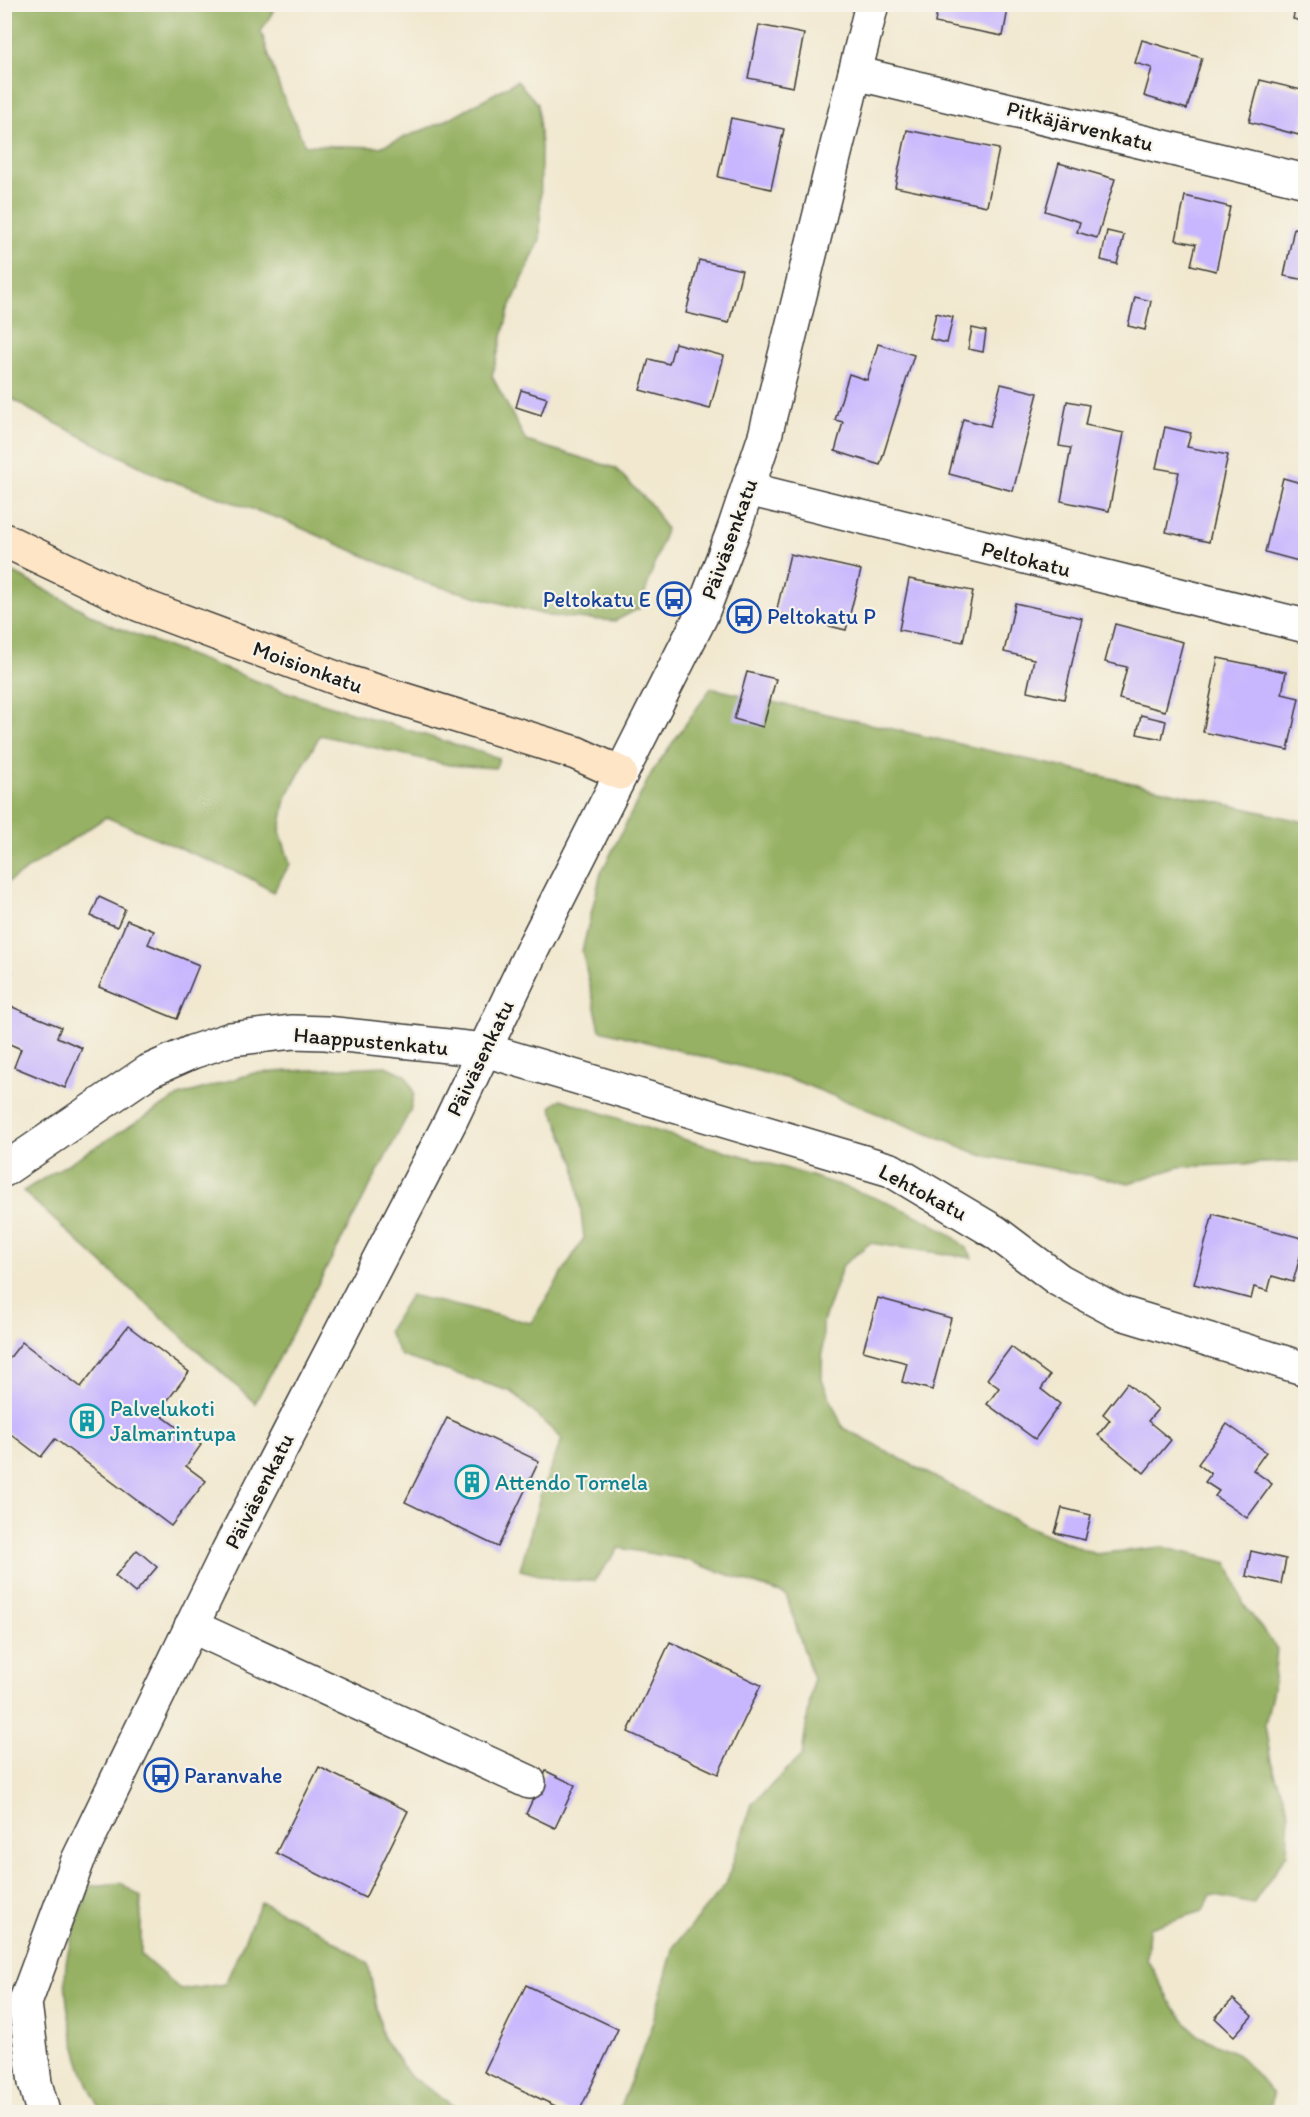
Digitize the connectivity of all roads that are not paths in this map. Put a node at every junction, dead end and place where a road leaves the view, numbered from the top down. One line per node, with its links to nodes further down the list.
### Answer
1 (872, 4): 2 (street, Päiväsenkatu)
2 (855, 73): 3 (street, Pitkäjärvenkatu); 4 (street, Päiväsenkatu)
3 (1305, 181)
4 (748, 489): 6 (street, Peltokatu); 7 (street, Päiväsenkatu)
5 (4, 540): 7 (street, Moisionkatu)
6 (1305, 626)
7 (620, 773): 8 (street, Päiväsenkatu)
8 (485, 1050): 9 (street, Haappustenkatu); 10 (street, Lehtokatu); 11 (street, Päiväsenkatu)
9 (4, 1170)
10 (1305, 1370)
11 (192, 1626): 12 (street); 13 (street, Päiväsenkatu)
12 (529, 1782)
13 (39, 2098)

